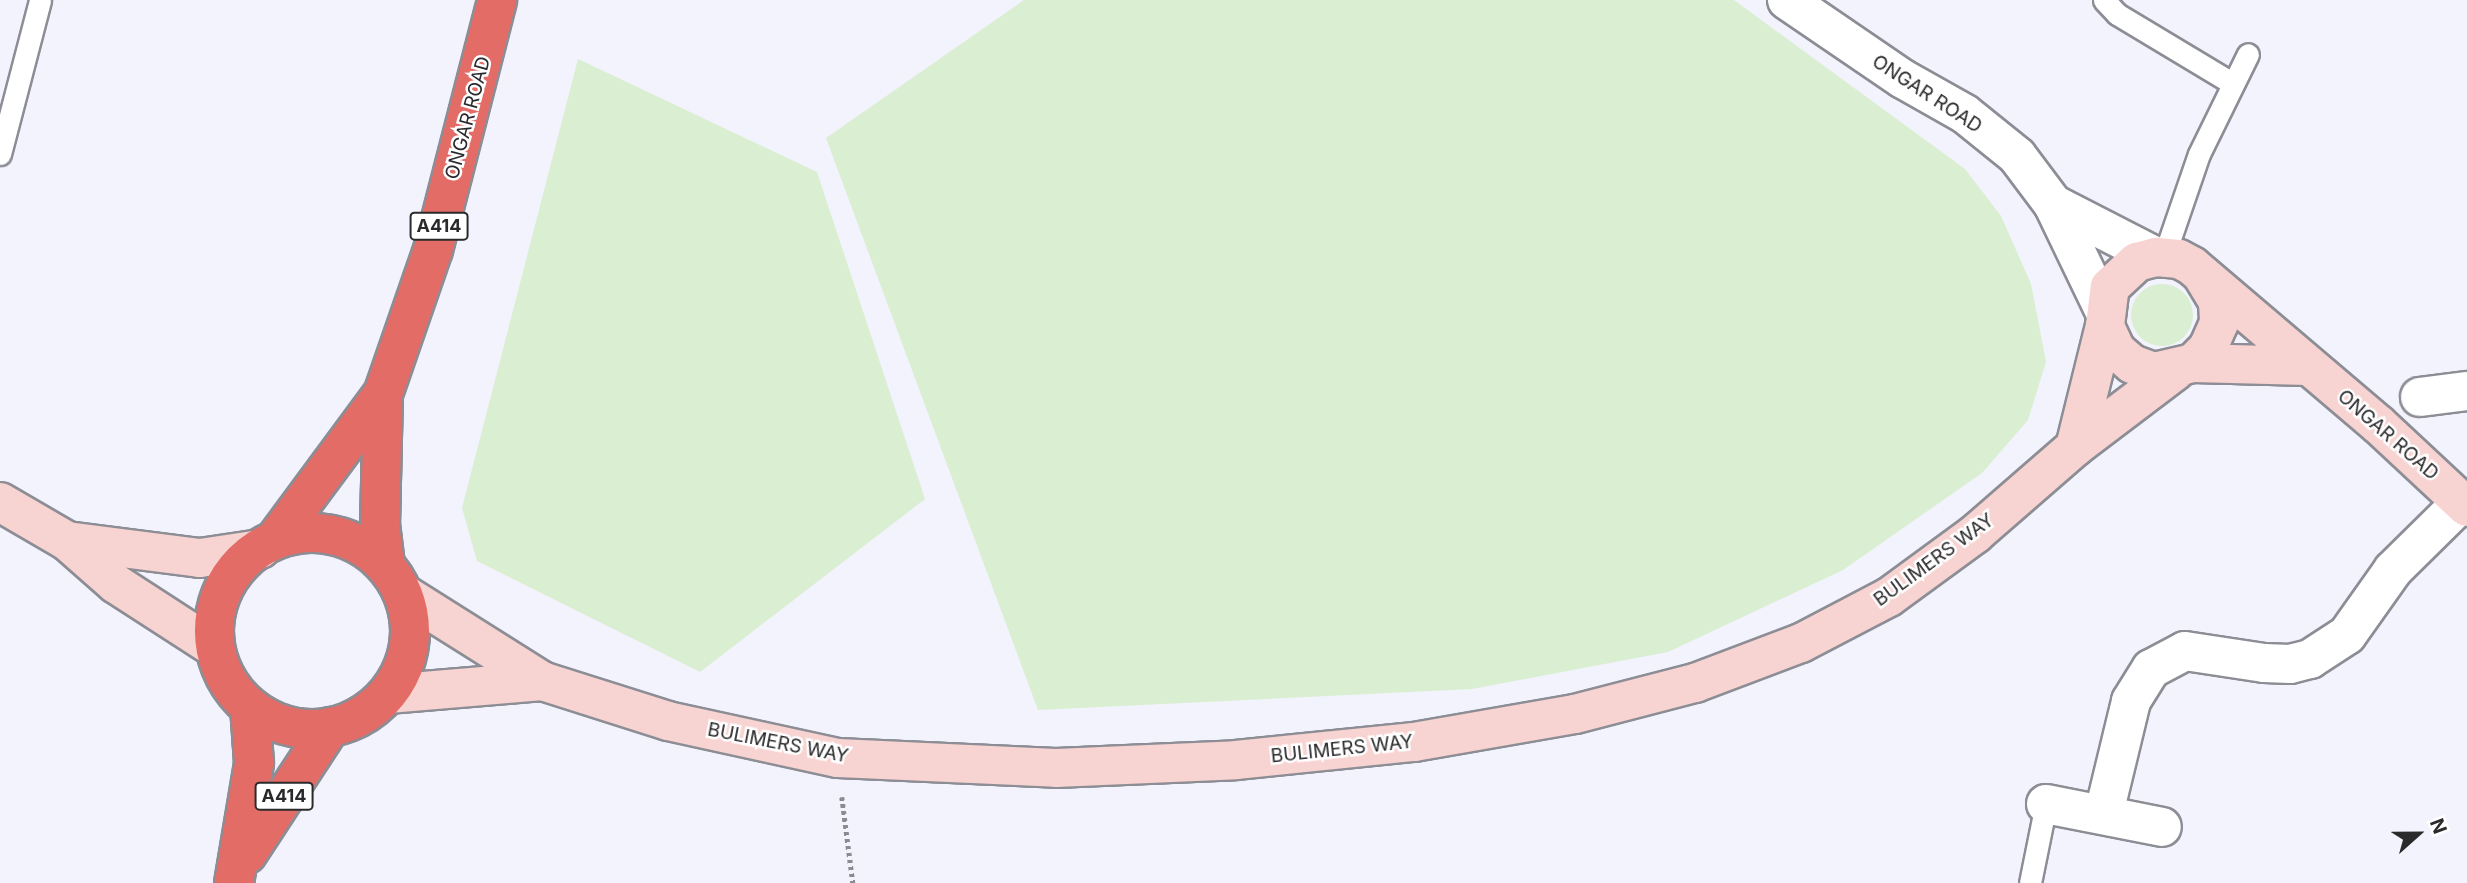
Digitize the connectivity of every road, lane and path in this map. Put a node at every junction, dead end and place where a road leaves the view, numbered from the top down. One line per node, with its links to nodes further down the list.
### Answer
1 (40, 0): 7 (lane)
2 (497, 0): 15 (highway, ONGAR ROAD / A414)
3 (1787, 0): 8 (street, ONGAR ROAD)
4 (2104, 0): 6 (lane)
5 (2248, 54): 6 (lane)
6 (2232, 83): 9 (lane)
7 (0, 154)
8 (2053, 204): 9 (street, ONGAR ROAD); 11 (street, ONGAR ROAD)
9 (2160, 257): 10 (street, ONGAR ROAD); 11 (street)
10 (2202, 275): 12 (street, ONGAR ROAD); 13 (street)
11 (2105, 318): 13 (street, ONGAR ROAD); 17 (street)
12 (2307, 366): 13 (street, ONGAR ROAD); 19 (street, ONGAR ROAD)
13 (2184, 367): 17 (street, BULIMERS WAY)
14 (2467, 391): 16 (street)
15 (383, 394): 21 (highway, ONGAR ROAD / A414); 22 (highway, ONGAR ROAD / A414)
16 (2420, 397)
17 (2075, 447): 28 (street, BULIMERS WAY)
18 (0, 502): 20 (street)
19 (2464, 504): 30 (street)
20 (67, 541): 21 (street); 23 (street)
21 (269, 543): 22 (highway); 23 (highway)
22 (394, 578): 24 (street, BULIMERS WAY); 25 (highway)
23 (215, 648): 26 (highway)
24 (542, 681): 25 (street, BULIMERS WAY); 28 (street, BULIMERS WAY)
25 (388, 694): 27 (highway)
26 (250, 707): 27 (highway); 32 (highway, A414)
27 (330, 727): 32 (highway, A414)
28 (838, 758): 33 (path)
29 (2046, 804): 30 (street); 34 (lane)
30 (2104, 813): 31 (street)
31 (2162, 827)
32 (237, 874)
33 (853, 883)
34 (2030, 883)

